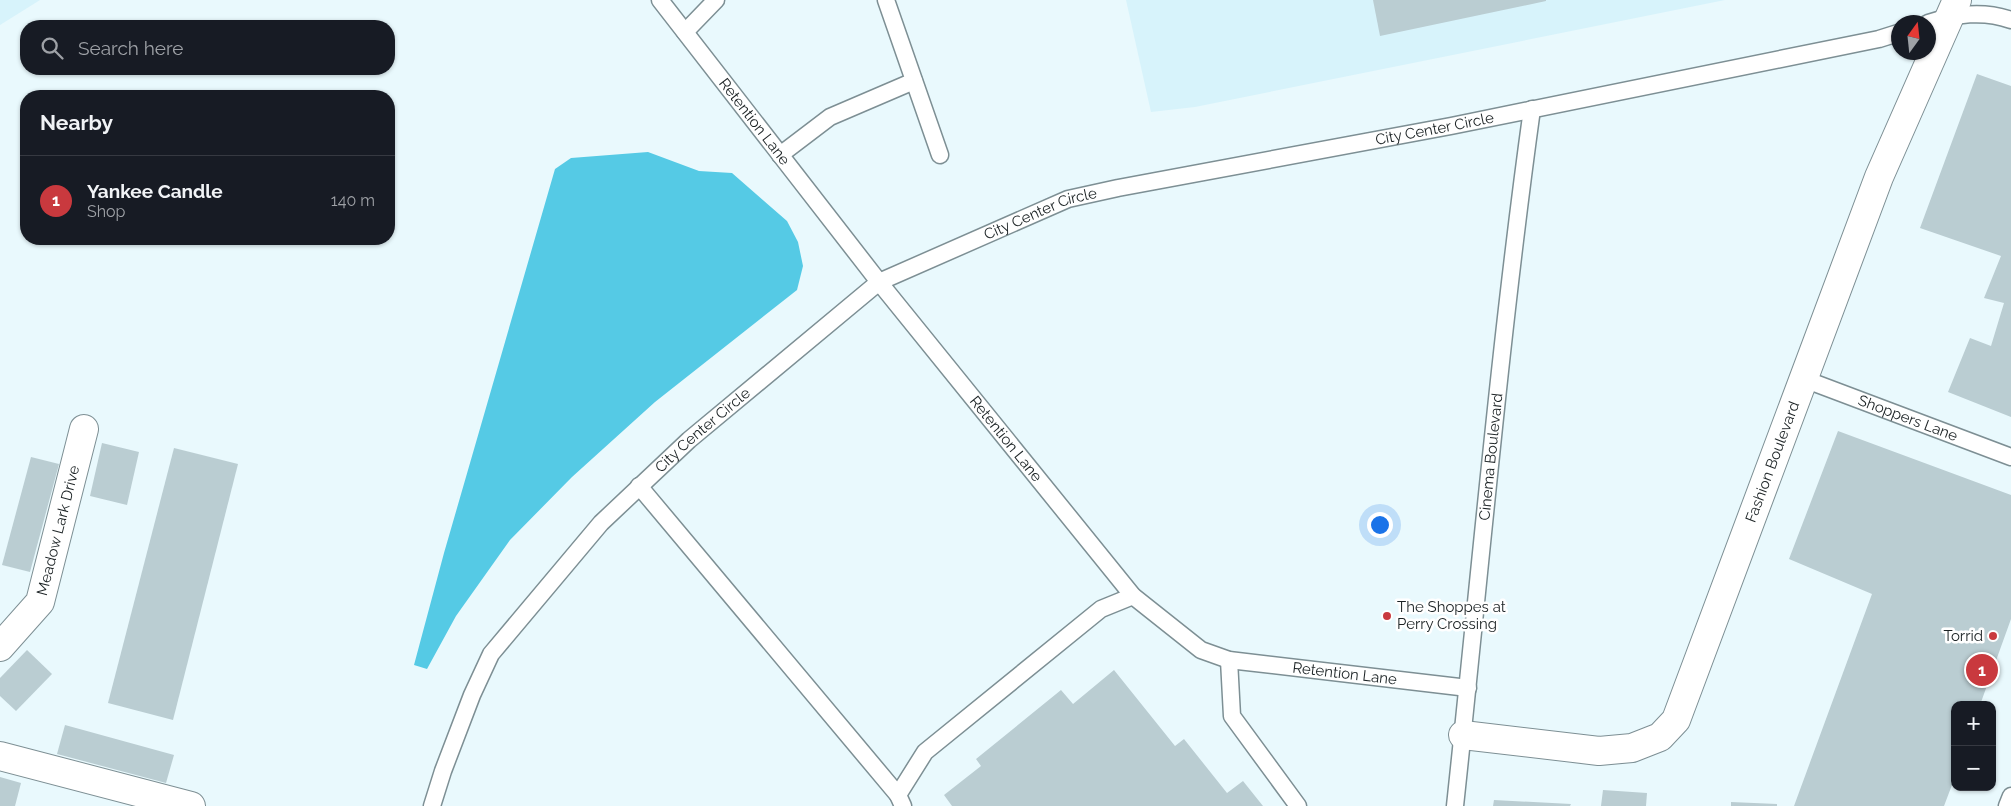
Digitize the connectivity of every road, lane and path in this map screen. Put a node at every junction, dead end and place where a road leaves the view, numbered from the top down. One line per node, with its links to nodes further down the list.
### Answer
1 (660, 0): 6 (lane, Retention Lane)
2 (716, 0): 6 (lane)
3 (886, 0): 8 (lane)
4 (1946, 13): 5 (lane); 13 (street, Fashion Boulevard)
5 (2011, 20)
6 (685, 32): 10 (lane, Retention Lane)
7 (1891, 35): 9 (lane, City Center Circle)
8 (914, 82): 10 (lane); 11 (lane)
9 (1532, 109): 12 (lane, City Center Circle); 20 (lane, Cinema Boulevard)
10 (780, 155): 12 (lane, Retention Lane)
11 (940, 155)
12 (879, 282): 16 (lane, City Center Circle); 17 (lane, Retention Lane)
13 (1804, 379): 15 (lane, Shoppers Lane); 21 (street, Fashion Boulevard)
14 (84, 429): 18 (street, Meadow Lark Drive)
15 (2011, 457)
16 (640, 486): 24 (lane); 26 (lane, City Center Circle)
17 (1134, 596): 19 (lane, Retention Lane); 24 (lane)
18 (0, 647)
19 (1229, 660): 20 (lane, Retention Lane); 27 (lane)
20 (1468, 688): 21 (lane, Cinema Boulevard)
21 (1463, 735): 28 (lane, Cinema Boulevard)
22 (0, 756): 25 (street)
23 (2011, 796): 29 (lane)
24 (900, 800)
25 (192, 806)
26 (432, 806)
27 (1298, 806)
28 (1455, 806)
29 (2007, 806)

